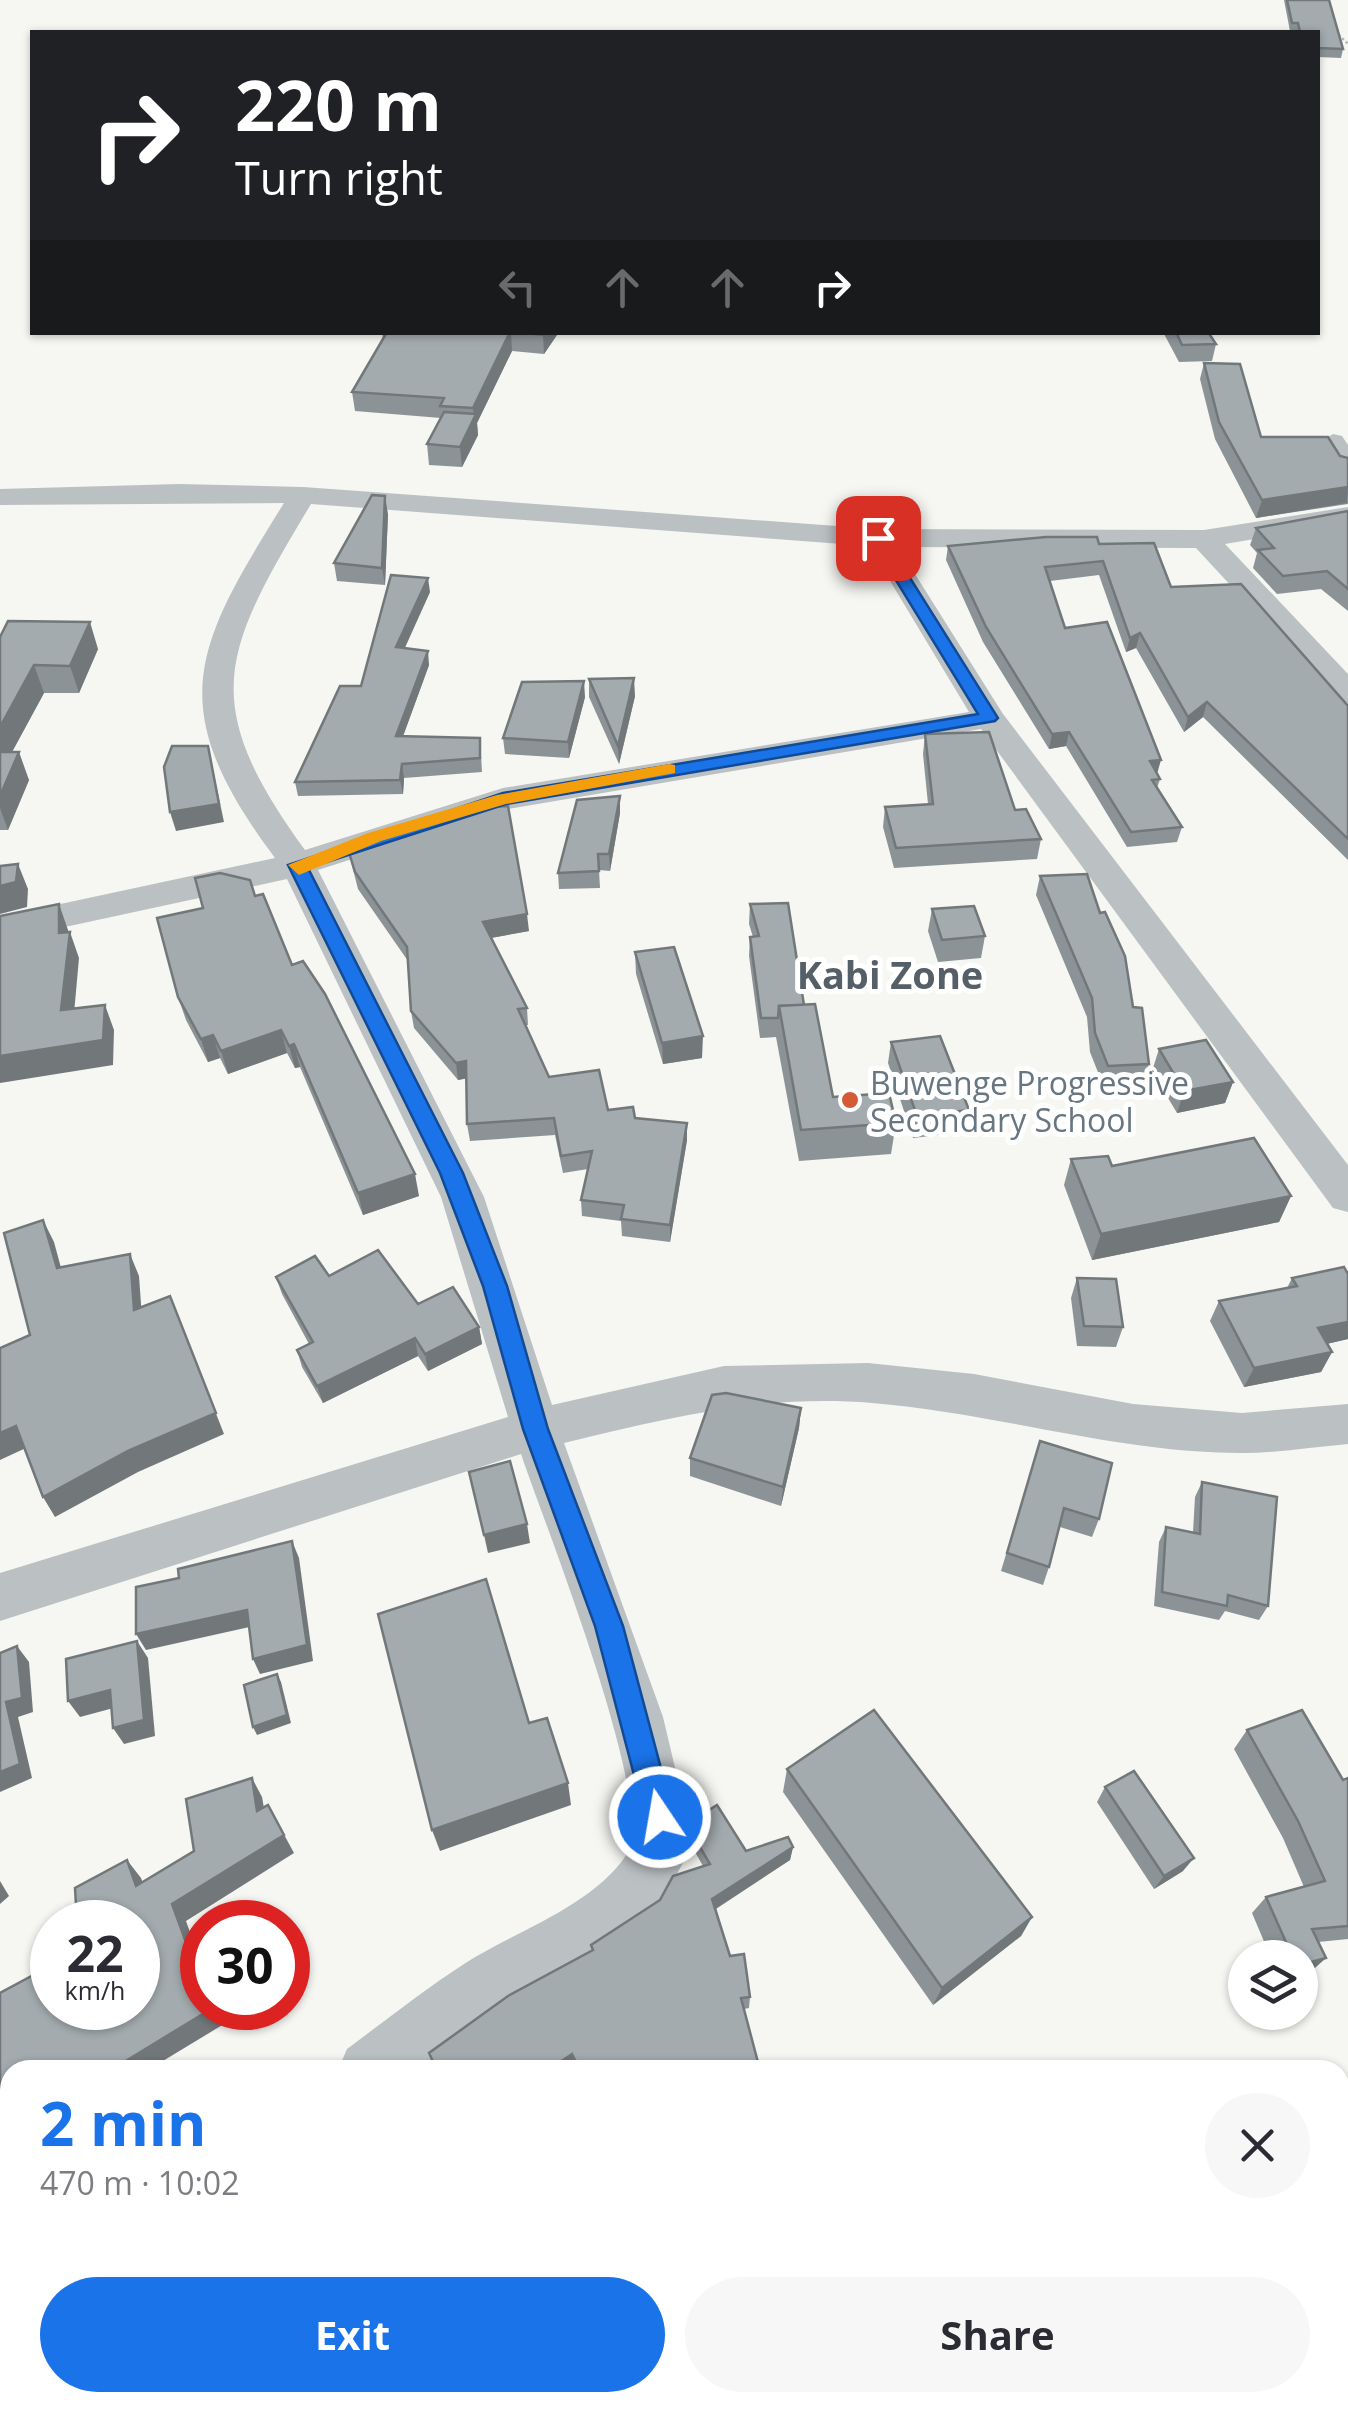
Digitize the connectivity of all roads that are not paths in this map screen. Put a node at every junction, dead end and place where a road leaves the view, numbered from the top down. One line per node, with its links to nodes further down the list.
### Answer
1 (302, 495): 2 (street); 4 (street); 8 (street)
2 (0, 497)
3 (1348, 515): 5 (street)
4 (878, 538): 5 (street); 7 (street)
5 (1204, 538): 6 (street)
6 (1348, 693)
7 (989, 718): 8 (street); 10 (street)
8 (297, 865): 9 (street); 12 (street)
9 (0, 930)
10 (1348, 1196)
11 (1348, 1424): 12 (street)
12 (536, 1429): 13 (street); 14 (street)
13 (0, 1597)
14 (382, 2060)

